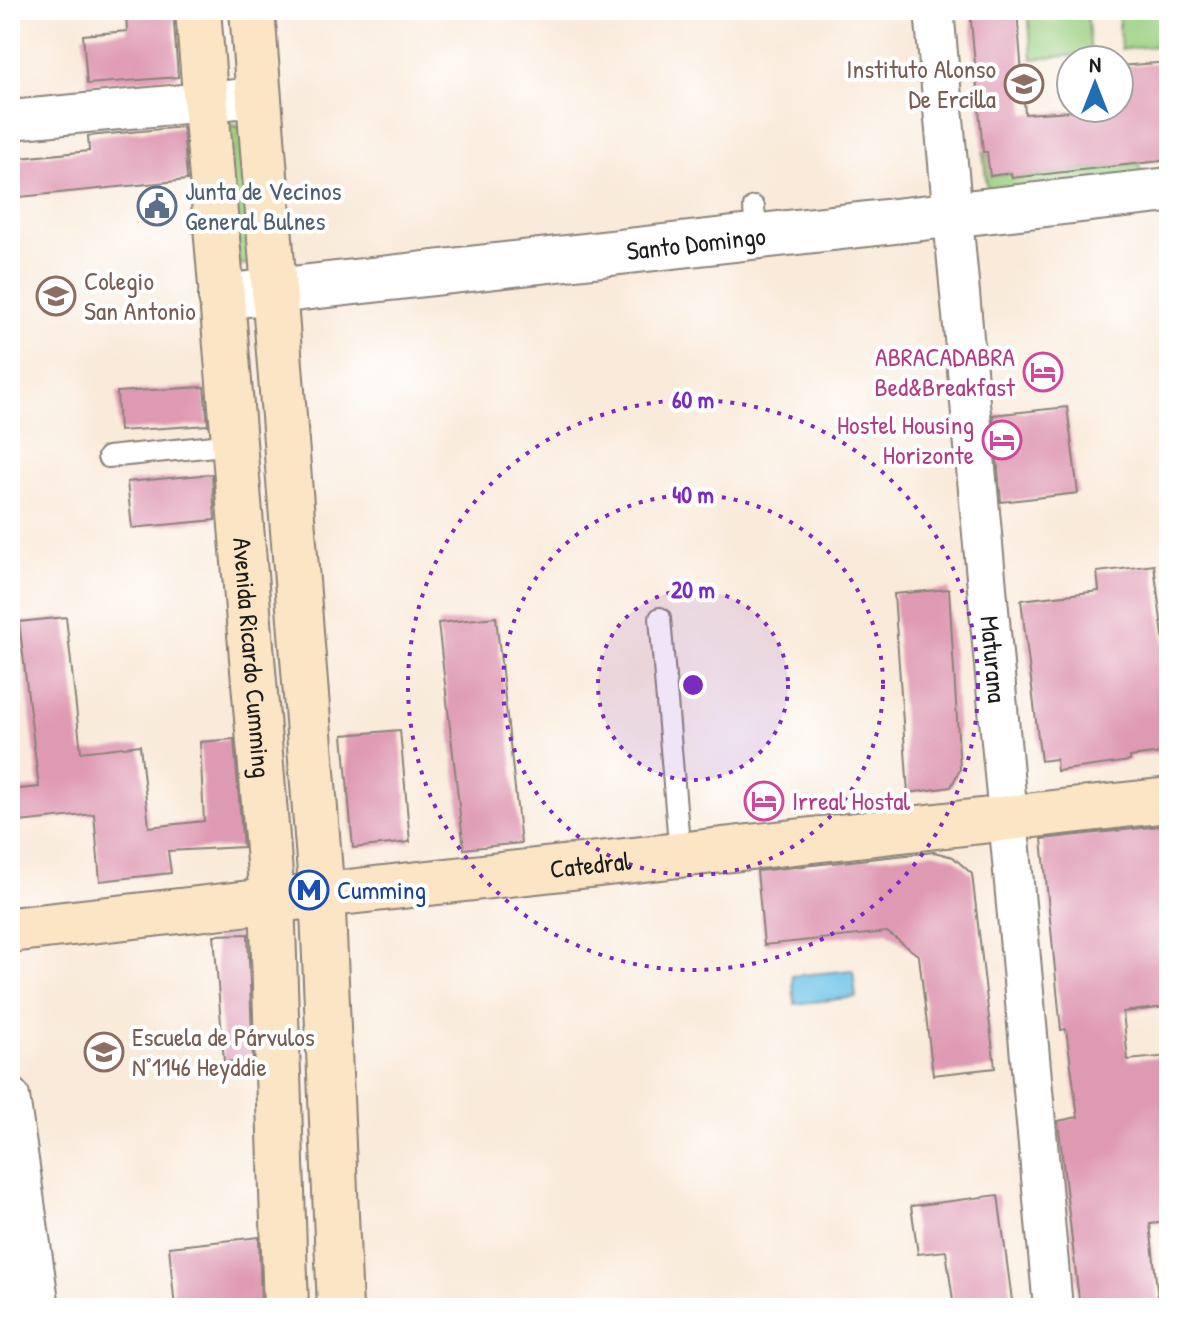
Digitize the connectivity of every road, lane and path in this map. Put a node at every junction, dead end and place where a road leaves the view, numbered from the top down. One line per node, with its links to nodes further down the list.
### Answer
1 (198, 10): 5 (main road, Avenida Ricardo Cumming)
2 (252, 10): 4 (main road, Avenida Ricardo Cumming)
3 (934, 10): 8 (street, Maturana)
4 (259, 97): 5 (street); 9 (main road, Avenida Ricardo Cumming)
5 (206, 102): 6 (street); 10 (main road, Avenida Ricardo Cumming)
6 (10, 120)
7 (1169, 190): 8 (street, Santo Domingo)
8 (953, 214): 9 (street, Santo Domingo); 15 (street, Maturana)
9 (274, 293): 10 (street, Santo Domingo); 17 (main road, Avenida Ricardo Cumming)
10 (221, 297): 11 (main road, Avenida Ricardo Cumming)
11 (233, 444): 12 (lane); 18 (main road, Avenida Ricardo Cumming)
12 (108, 457)
13 (660, 618): 16 (lane)
14 (1169, 800): 15 (main road, Catedral)
15 (1008, 820): 16 (main road, Catedral); 24 (street, Maturana)
16 (680, 856): 17 (main road, Catedral)
17 (321, 893): 18 (main road, Catedral); 23 (main road, Avenida Ricardo Cumming)
18 (272, 898): 19 (main road, Catedral); 22 (main road, Avenida Ricardo Cumming)
19 (10, 930)
20 (10, 1097): 21 (street)
21 (40, 1308)
22 (286, 1308)
23 (340, 1308)
24 (1053, 1308)

